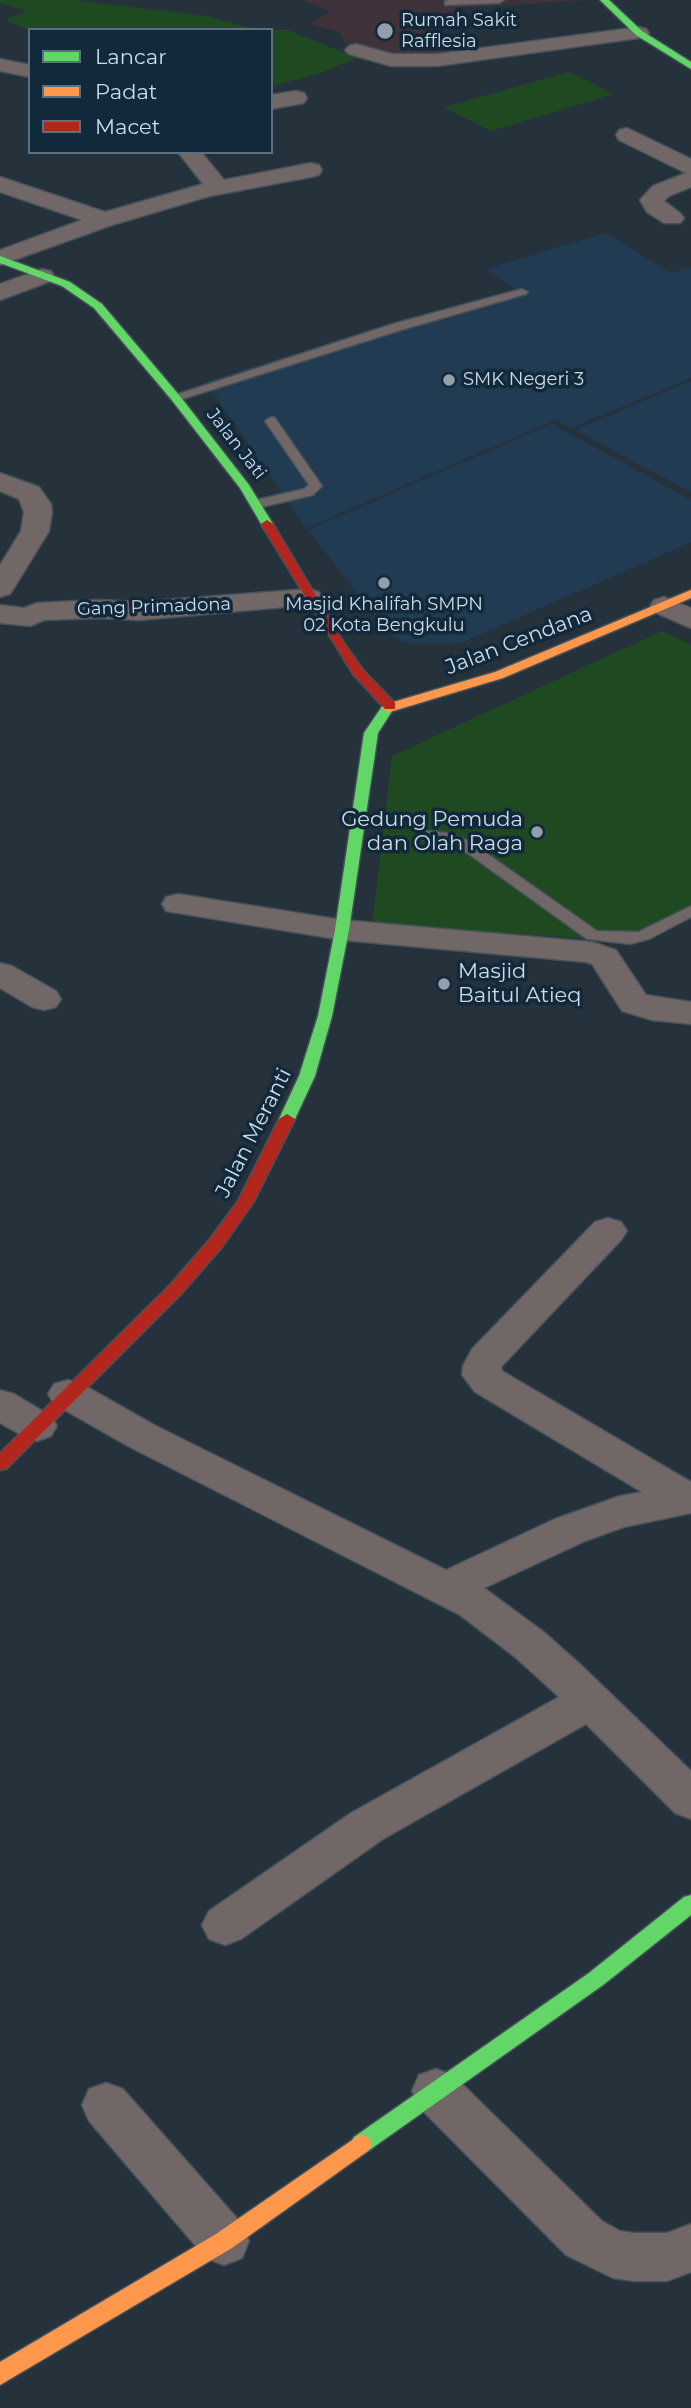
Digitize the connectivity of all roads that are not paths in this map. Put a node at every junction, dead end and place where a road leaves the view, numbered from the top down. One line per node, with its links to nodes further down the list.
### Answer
1 (499, 0): 3 (lane)
2 (604, 0): 4 (street)
3 (448, 4)
4 (639, 33): 5 (street); 7 (street)
5 (356, 50)
6 (0, 65): 8 (street)
7 (691, 66)
8 (28, 71)
9 (296, 98): 10 (street)
10 (273, 102)
11 (627, 135): 13 (street)
12 (191, 154): 17 (street)
13 (691, 168)
14 (311, 170): 17 (street)
15 (691, 179): 18 (street)
16 (0, 184): 19 (street)
17 (219, 188): 19 (street)
18 (672, 218)
19 (104, 220): 20 (street)
20 (1, 260): 21 (street, Jalan Jati)
21 (42, 276): 23 (street); 24 (street, Jalan Jati)
22 (522, 292): 24 (lane)
23 (0, 293)
24 (175, 397): 27 (street, Jalan Jati)
25 (271, 421): 27 (lane)
26 (0, 481): 28 (street)
27 (257, 504): 30 (street, Jalan Jati)
28 (0, 588)
29 (691, 594): 31 (street, Jalan Cendana)
30 (309, 598): 32 (street, Gang Primadona); 34 (street, Jalan Jati)
31 (664, 606): 33 (street); 34 (street, Jalan Cendana)
32 (0, 614)
33 (691, 620)
34 (390, 706): 38 (street, Jalan Meranti)
35 (426, 836): 37 (lane)
36 (178, 904): 38 (street)
37 (691, 911)
38 (342, 930): 41 (street); 43 (street, Jalan Meranti)
39 (0, 973): 40 (street)
40 (44, 999)
41 (691, 1013)
42 (608, 1231): 47 (street)
43 (68, 1394): 45 (street, Jalan Meranti); 48 (street)
44 (0, 1405): 45 (street)
45 (37, 1426): 46 (street, Jalan Meranti)
46 (0, 1464)
47 (688, 1498): 48 (street)
48 (448, 1587): 49 (street)
49 (589, 1701): 50 (street); 52 (street)
50 (691, 1800)
51 (691, 1903): 53 (street)
52 (225, 1925)
53 (436, 2091): 55 (street); 56 (street)
54 (106, 2105): 55 (street)
55 (224, 2241): 57 (street)
56 (691, 2248)
57 (0, 2374)

